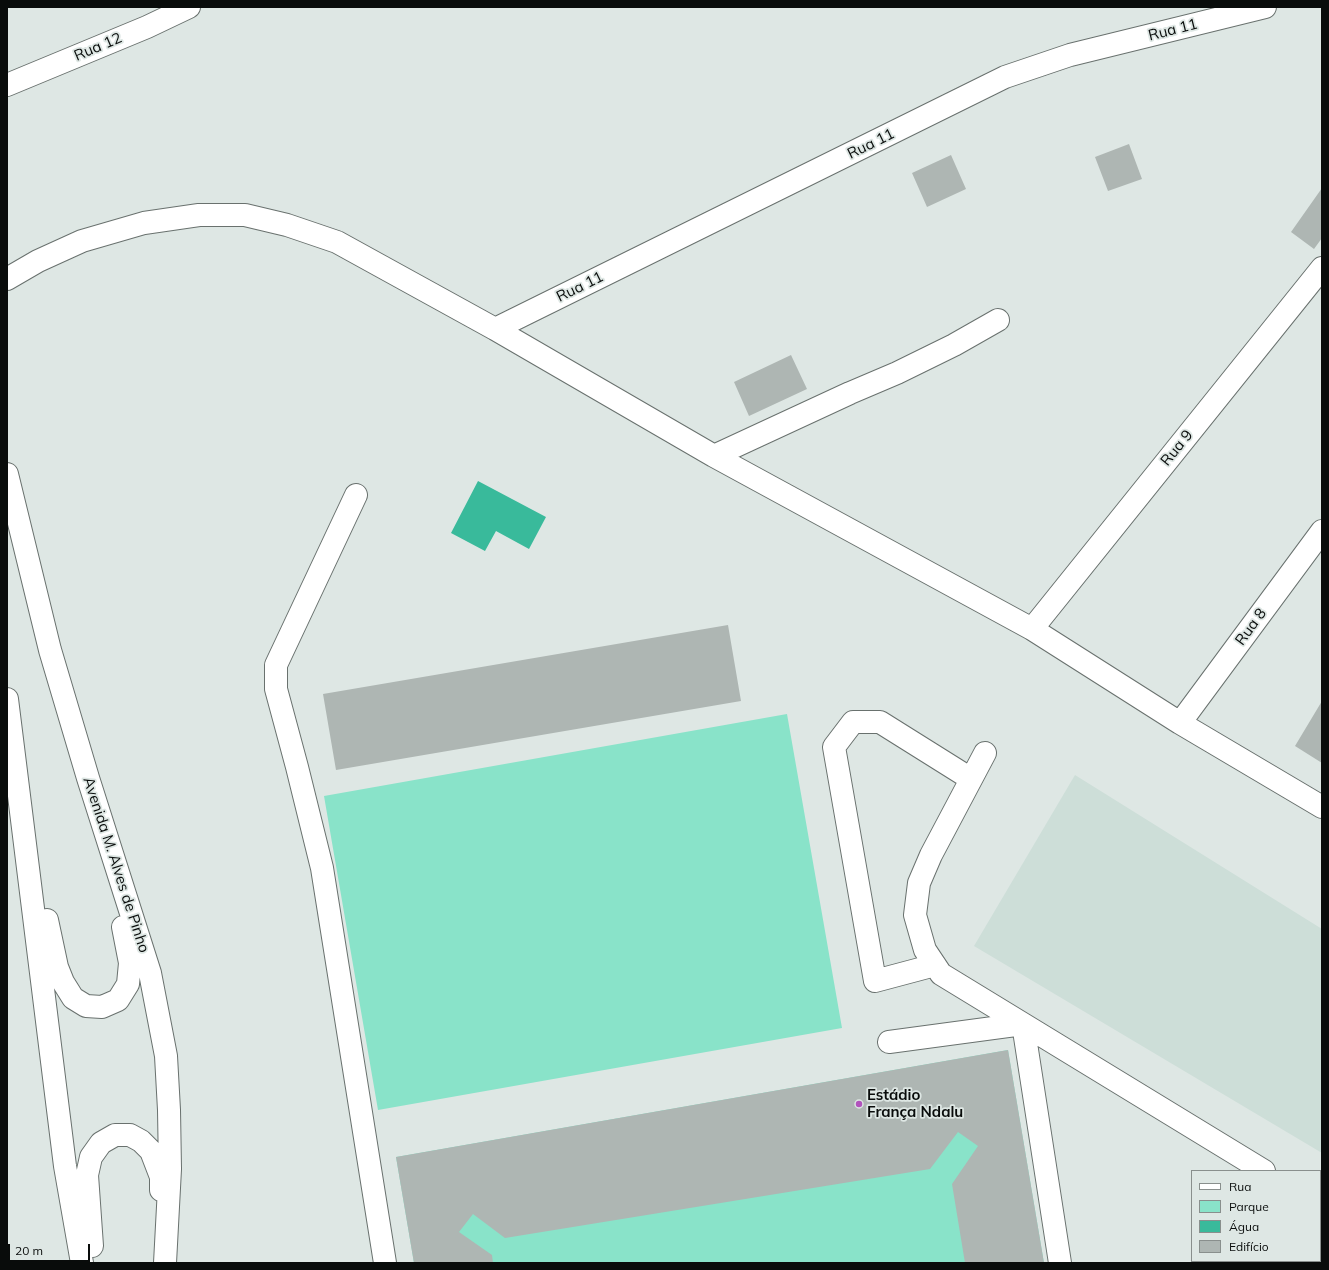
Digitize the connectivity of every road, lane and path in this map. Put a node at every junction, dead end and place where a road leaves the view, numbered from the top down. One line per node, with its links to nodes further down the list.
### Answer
1 (189, 7): 3 (street, Rua 12)
2 (1265, 7): 8 (street, Rua 11)
3 (146, 17): 4 (street, Rua 12)
4 (7, 85)
5 (1322, 268): 13 (street, Rua 9)
6 (7, 279): 8 (street)
7 (998, 320): 9 (street)
8 (495, 329): 9 (street)
9 (714, 456): 13 (street)
10 (7, 474): 17 (street, Avenida M. Alves de Pinho)
11 (356, 496): 29 (street)
12 (1322, 531): 15 (street, Rua 8)
13 (1032, 628): 15 (street)
14 (7, 699): 19 (street)
15 (1180, 723): 20 (street)
16 (985, 753): 18 (street)
17 (88, 778): 19 (street); 28 (street, Avenida M. Alves de Pinho)
18 (971, 779): 21 (street); 21 (street)
19 (17, 782): 25 (street)
20 (1322, 807)
21 (935, 965): 22 (street)
22 (1023, 1024): 23 (street); 24 (street); 30 (street)
23 (889, 1042)
24 (1262, 1170)
25 (82, 1263)
26 (93, 1263): 27 (street)
27 (161, 1263)
28 (165, 1263)
29 (386, 1263)
30 (1060, 1263)

